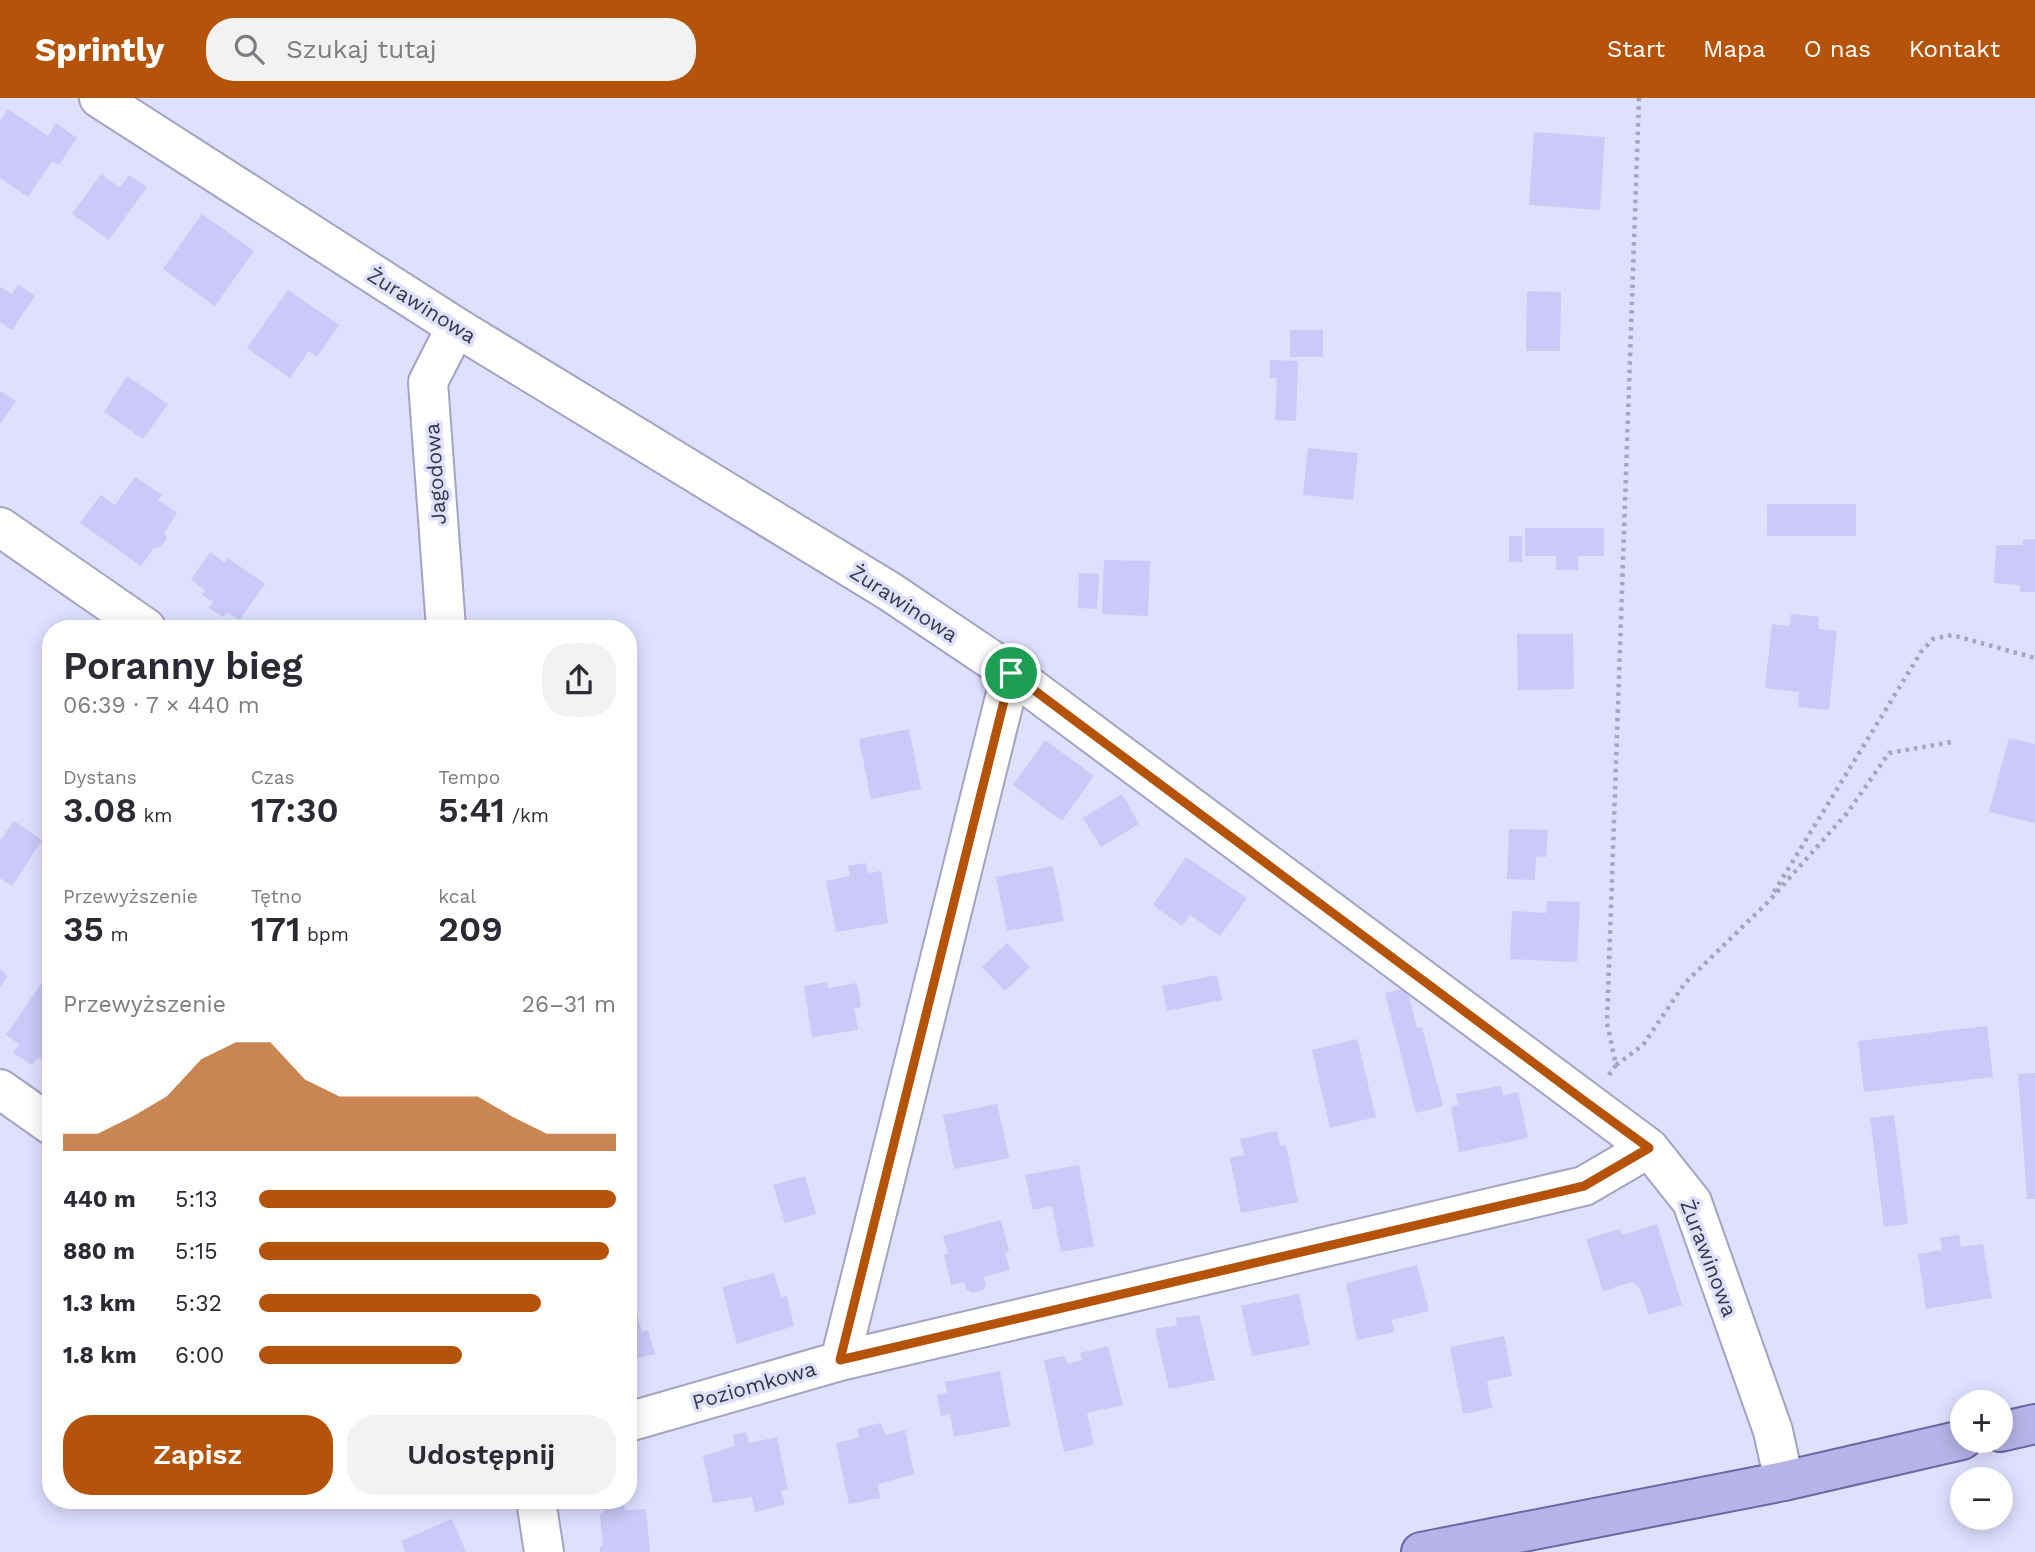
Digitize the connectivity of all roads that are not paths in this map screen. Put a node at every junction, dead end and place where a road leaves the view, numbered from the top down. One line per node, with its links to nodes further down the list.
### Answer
1 (99, 98): 2 (street, Żurawinowa)
2 (456, 327): 5 (street, Jagodowa); 6 (street, Żurawinowa)
3 (0, 527): 4 (street)
4 (134, 620)
5 (445, 620)
6 (1011, 673): 9 (street, Żurawinowa); 10 (street)
7 (0, 1090): 8 (street)
8 (42, 1119)
9 (1649, 1148): 10 (street, Poziomkowa); 15 (street, Żurawinowa)
10 (840, 1360): 11 (street, Poziomkowa)
11 (637, 1419)
12 (2035, 1424): 13 (main road)
13 (2013, 1429)
14 (1950, 1443): 15 (main road)
15 (1784, 1481): 18 (main road)
16 (537, 1509): 17 (street)
17 (544, 1552)
18 (1421, 1552)

